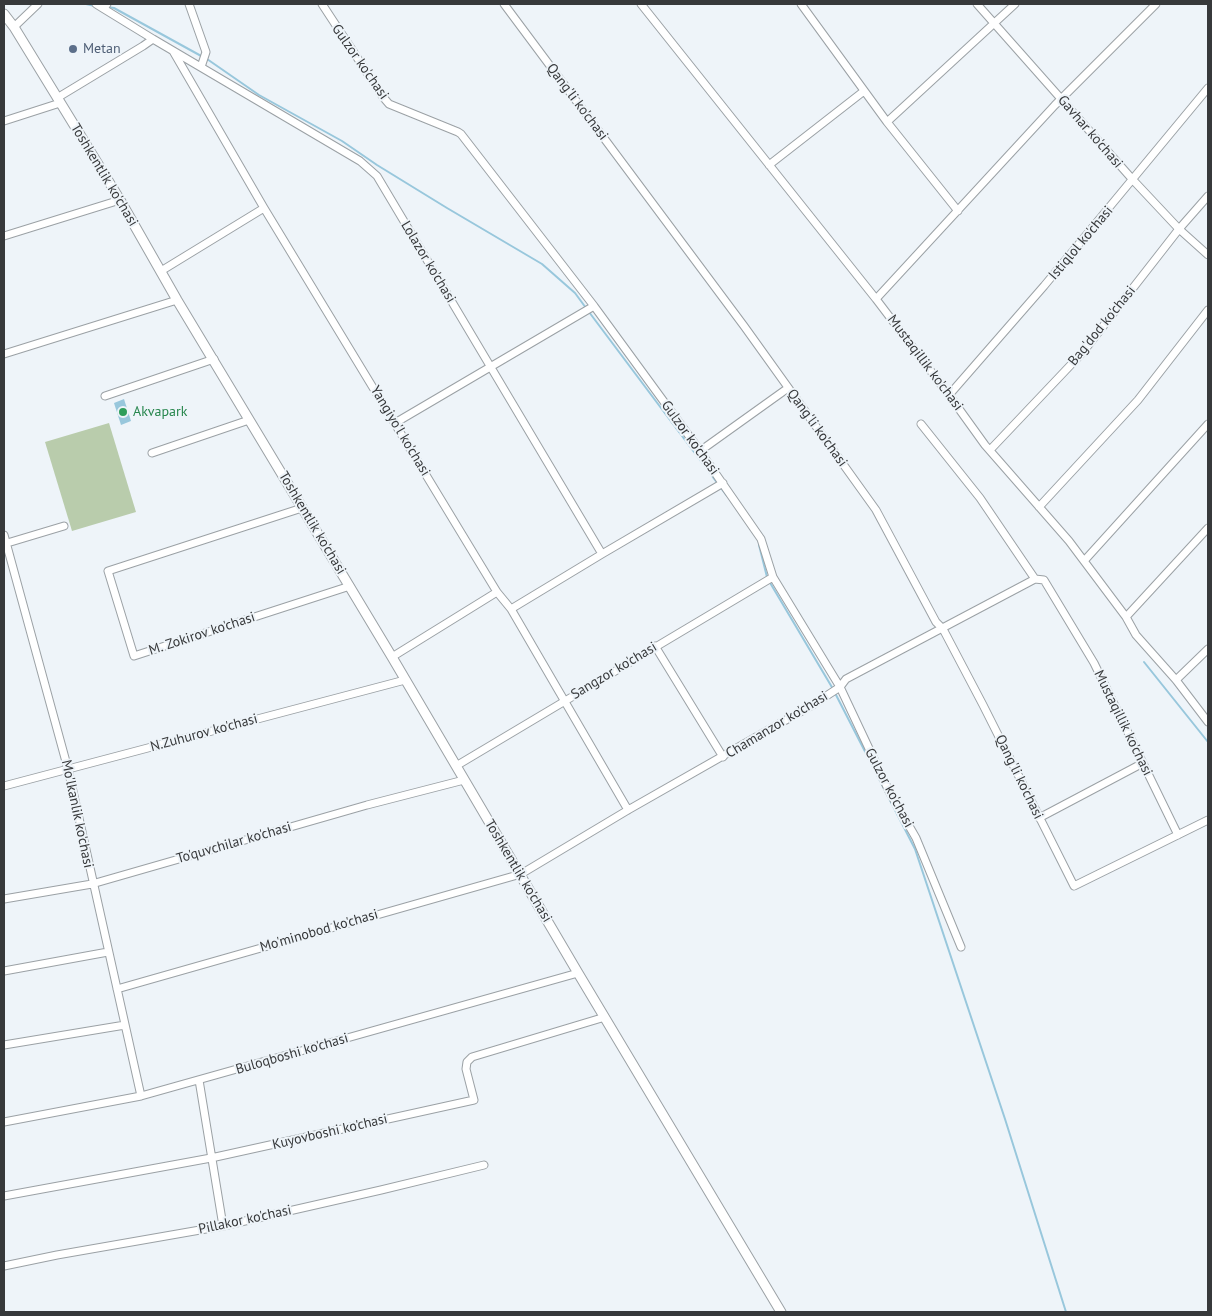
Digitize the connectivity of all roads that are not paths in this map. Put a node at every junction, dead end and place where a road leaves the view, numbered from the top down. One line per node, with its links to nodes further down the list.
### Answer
1 (38, 4): 14 (street)
2 (96, 4): 11 (street, Lolazor ko'chasi)
3 (189, 4): 17 (street)
4 (322, 4): 36 (street, Gulzor ko'chasi)
5 (504, 4): 41 (street, Qang'li ko'chasi)
6 (641, 4): 24 (street, Mustaqillik ko'chasi)
7 (801, 4): 19 (street)
8 (977, 4): 13 (street, Gavhar ko'chasi)
9 (1015, 4): 13 (street)
10 (1156, 4): 20 (street)
11 (106, 6): 15 (street, Lolazor ko'chasi)
12 (4, 14): 14 (main road, Toshkentlik ko'chasi)
13 (994, 24): 20 (street, Gavhar ko'chasi); 23 (street)
14 (14, 27): 21 (main road, Toshkentlik ko'chasi)
15 (152, 39): 16 (street, Lolazor ko'chasi); 21 (street)
16 (172, 52): 17 (street, Lolazor ko'chasi); 28 (street, Yangiyo'l ko'chasi)
17 (201, 67): 40 (street, Lolazor ko'chasi)
18 (1208, 88): 25 (street, Istiqlol ko'chasi)
19 (864, 91): 23 (street); 24 (street)
20 (1061, 99): 25 (street, Gavhar ko'chasi); 29 (street)
21 (59, 101): 22 (street); 27 (main road, Toshkentlik ko'chasi)
22 (4, 121)
23 (887, 122): 29 (street)
24 (769, 165): 34 (street, Mustaqillik ko'chasi)
25 (1132, 180): 30 (street, Gavhar ko'chasi); 42 (street, Istiqlol ko'chasi)
26 (1208, 196): 30 (street, Bag'dod ko'chasi)
27 (120, 200): 31 (street); 33 (main road, Toshkentlik ko'chasi)
28 (264, 208): 33 (street); 45 (street, Yangiyo'l ko'chasi)
29 (958, 211): 34 (street)
30 (1179, 229): 32 (street, Gavhar ko'chasi); 48 (street, Bag'dod ko'chasi)
31 (4, 236)
32 (1208, 255)
33 (161, 271): 35 (main road, Toshkentlik ko'chasi)
34 (876, 299): 42 (street, Mustaqillik ko'chasi)
35 (177, 300): 38 (street); 39 (main road, Toshkentlik ko'chasi)
36 (594, 306): 40 (street); 49 (street, Gulzor ko'chasi)
37 (1208, 310): 52 (street)
38 (4, 354)
39 (214, 359): 43 (street); 44 (main road, Toshkentlik ko'chasi)
40 (490, 368): 45 (street); 58 (street, Lolazor ko'chasi)
41 (788, 388): 49 (street); 66 (street, Qang'li ko'chasi)
42 (949, 394): 48 (street, Mustaqillik ko'chasi)
43 (105, 396)
44 (249, 420): 50 (street); 53 (main road, Toshkentlik ko'chasi)
45 (396, 423): 63 (street, Yangiyo'l ko'chasi)
46 (921, 424): 61 (street, Mustaqillik ko'chasi)
47 (1208, 424): 59 (street)
48 (990, 450): 52 (street, Mustaqillik ko'chasi)
49 (700, 451): 51 (street, Gulzor ko'chasi)
50 (152, 453)
51 (723, 483): 58 (street); 60 (street, Gulzor ko'chasi)
52 (1039, 507): 59 (street, Mustaqillik ko'chasi)
53 (302, 508): 62 (main road, Toshkentlik ko'chasi); 62 (street, M. Zokirov ko'chasi)
54 (64, 526): 57 (street)
55 (1208, 528): 65 (street)
56 (4, 535): 57 (street, Mo'lkanlik ko'chasi)
57 (5, 544): 78 (street, Mo'lkanlik ko'chasi)
58 (602, 554): 64 (street)
59 (1084, 561): 65 (street, Mustaqillik ko'chasi)
60 (773, 577): 67 (street, Sangzor ko'chasi); 72 (street, Gulzor ko'chasi)
61 (1035, 579): 66 (street, Chamanzor ko'chasi); 76 (street, Mustaqillik ko'chasi)
62 (350, 586): 69 (main road, Toshkentlik ko'chasi)
63 (497, 592): 64 (street, Yangiyo'l ko'chasi); 69 (street)
64 (511, 609): 73 (street, Yangiyo'l ko'chasi)
65 (1126, 617): 71 (street, Mustaqillik ko'chasi)
66 (943, 629): 72 (street, Chamanzor ko'chasi); 82 (street, Qang'li ko'chasi)
67 (655, 646): 73 (street, Sangzor ko'chasi); 75 (street)
68 (1208, 648): 71 (street)
69 (392, 657): 70 (main road, Toshkentlik ko'chasi)
70 (405, 680): 77 (main road, Toshkentlik ko'chasi); 78 (street, N.Zuhurov ko'chasi)
71 (1176, 680): 74 (street, Mustaqillik ko'chasi)
72 (840, 687): 75 (street, Chamanzor ko'chasi); 88 (street, Gulzor ko'chasi)
73 (564, 700): 77 (street, Sangzor ko'chasi); 81 (street, Yangiyo'l ko'chasi)
74 (1208, 722)
75 (723, 757): 81 (street, Chamanzor ko'chasi)
76 (1143, 763): 82 (street); 84 (street, Mustaqillik ko'chasi)
77 (456, 766): 79 (main road, Toshkentlik ko'chasi)
78 (68, 769): 80 (street, N.Zuhurov ko'chasi); 86 (street, Mo'lkanlik ko'chasi)
79 (464, 780): 85 (main road, Toshkentlik ko'chasi); 86 (street, To'quvchilar ko'chasi)
80 (4, 786)
81 (628, 810): 85 (street, Chamanzor ko'chasi)
82 (1040, 818): 84 (street, Qang'li ko'chasi)
83 (1208, 820): 84 (street)
84 (1178, 835)
85 (521, 874): 91 (main road, Toshkentlik ko'chasi); 92 (street, Mo'minobod ko'chasi)
86 (92, 884): 87 (street, To'quvchilar ko'chasi); 89 (street, Mo'lkanlik ko'chasi)
87 (4, 899)
88 (961, 947)
89 (108, 952): 90 (street); 92 (street, Mo'lkanlik ko'chasi)
90 (4, 970)
91 (578, 973): 93 (main road, Toshkentlik ko'chasi); 96 (street, Buloqboshi ko'chasi)
92 (117, 989): 94 (street, Mo'lkanlik ko'chasi)
93 (605, 1017): 99 (street, Kuyovboshi ko'chasi); 104 (main road, Toshkentlik ko'chasi)
94 (125, 1025): 95 (street); 97 (street, Mo'lkanlik ko'chasi)
95 (4, 1045)
96 (199, 1080): 97 (street, Buloqboshi ko'chasi); 99 (street)
97 (141, 1096): 98 (street, Buloqboshi ko'chasi)
98 (4, 1122)
99 (211, 1158): 101 (street, Kuyovboshi ko'chasi); 102 (street)
100 (484, 1165): 102 (street, Pillakor ko'chasi)
101 (4, 1196)
102 (223, 1226): 103 (street, Pillakor ko'chasi)
103 (4, 1266)
104 (781, 1312)

